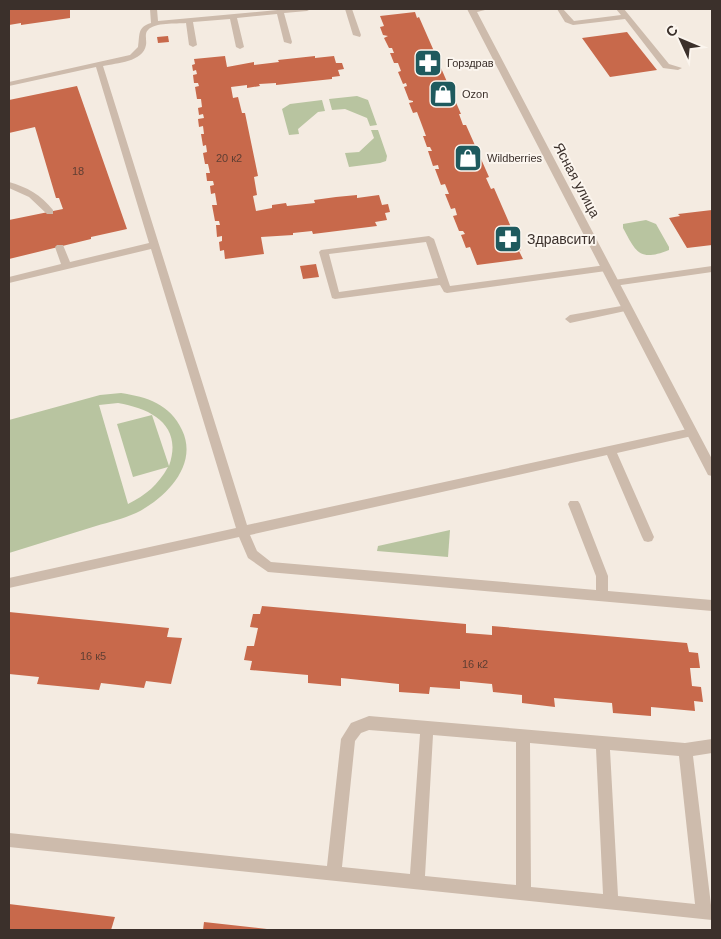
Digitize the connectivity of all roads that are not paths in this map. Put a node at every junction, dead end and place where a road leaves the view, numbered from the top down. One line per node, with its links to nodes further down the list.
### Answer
1 (153, 9): 12 (lane)
2 (307, 9): 8 (lane)
3 (348, 9): 13 (lane)
4 (471, 9): 5 (street); 25 (street, Ясная улица)
5 (485, 9)
6 (560, 9): 10 (lane)
7 (620, 9): 10 (lane)
8 (280, 12): 9 (lane); 14 (lane)
9 (233, 16): 11 (lane); 16 (lane)
10 (627, 17): 18 (lane)
11 (189, 21): 12 (lane); 15 (lane)
12 (155, 24): 17 (lane)
13 (357, 35)
14 (288, 42)
15 (193, 44)
16 (240, 47)
17 (99, 65): 19 (lane); 22 (lane)
18 (678, 68)
19 (9, 84)
20 (9, 185): 21 (lane)
21 (50, 212)
22 (154, 244): 24 (lane); 36 (lane)
23 (60, 247): 24 (lane)
24 (66, 266): 27 (lane)
25 (606, 268): 28 (lane); 29 (street, Ясная улица)
26 (712, 269): 29 (lane)
27 (9, 280)
28 (444, 281): 28 (lane)
29 (614, 283): 30 (street, Ясная улица)
30 (627, 308): 31 (lane); 32 (street, Ясная улица)
31 (570, 319)
32 (692, 432): 33 (lane); 34 (street, Ясная улица)
33 (610, 450): 36 (lane); 37 (lane)
34 (711, 464)
35 (574, 504): 39 (lane)
36 (243, 531): 38 (lane); 39 (lane)
37 (648, 537)
38 (9, 583)
39 (602, 596): 40 (lane)
40 (712, 606)
41 (426, 727): 42 (lane); 47 (lane); 48 (lane)
42 (523, 736): 43 (lane); 49 (lane)
43 (603, 743): 45 (lane); 50 (lane)
44 (712, 746): 45 (lane)
45 (685, 750): 51 (lane)
46 (9, 840): 47 (lane)
47 (334, 874): 48 (lane)
48 (417, 883): 49 (lane)
49 (524, 894): 50 (lane)
50 (612, 902): 51 (lane)
51 (708, 913)

